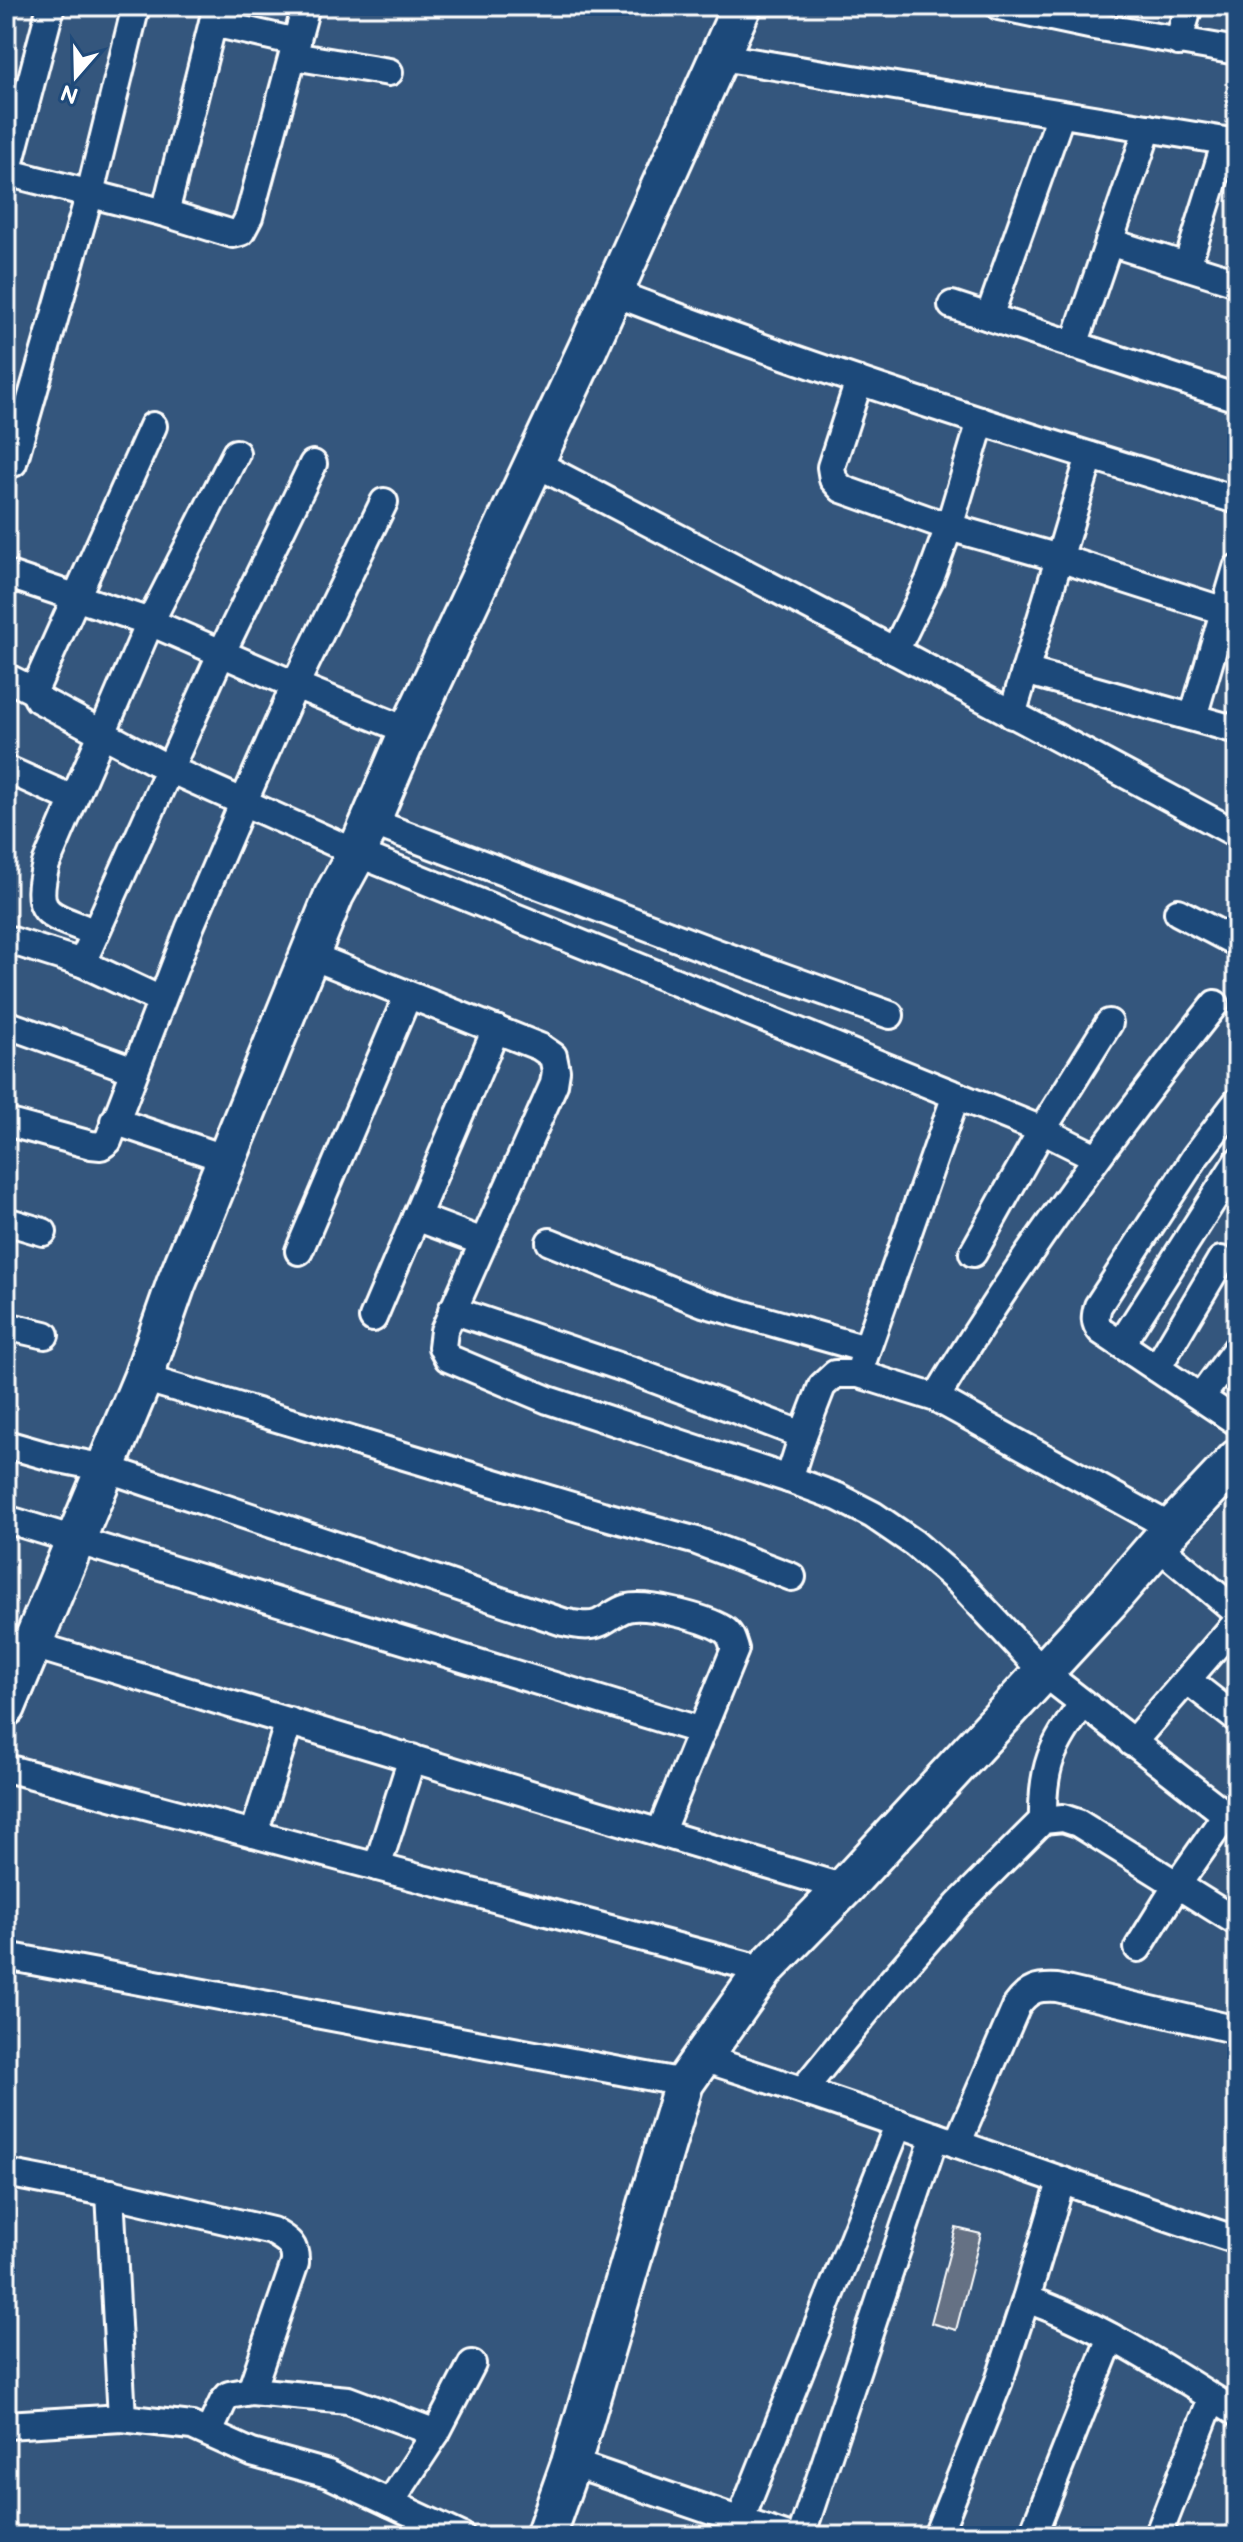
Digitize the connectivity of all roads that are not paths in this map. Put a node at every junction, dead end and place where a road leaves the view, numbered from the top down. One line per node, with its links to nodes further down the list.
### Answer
1 (51, 6): 17 (street)
2 (136, 6): 18 (street)
3 (306, 6): 10 (street)
4 (742, 6): 12 (main road)
5 (999, 6): 8 (street)
6 (1189, 6): 9 (street)
7 (215, 14): 10 (street); 19 (street)
8 (1097, 16): 9 (street)
9 (1178, 42): 11 (street)
10 (295, 49): 13 (street); 19 (street)
11 (1237, 51)
12 (721, 57): 14 (street); 23 (main road)
13 (389, 72)
14 (1061, 114): 15 (street); 25 (street)
15 (1148, 128): 16 (street); 20 (street)
16 (1232, 142): 21 (street)
17 (7, 174): 18 (street)
18 (90, 193): 19 (street); 33 (street)
19 (165, 213)
20 (1109, 242): 21 (street); 26 (street)
21 (1187, 266): 22 (street)
22 (1237, 282)
23 (612, 292): 27 (street); 34 (main road)
24 (952, 305): 25 (street)
25 (989, 317): 26 (street)
26 (1074, 345): 28 (street)
27 (859, 381): 29 (street); 38 (street)
28 (1237, 398)
29 (981, 421): 32 (street); 38 (street)
30 (153, 426): 42 (street)
31 (236, 453): 44 (street)
32 (1090, 456): 36 (street); 39 (street)
33 (13, 463)
34 (535, 463): 45 (street); 54 (main road)
35 (313, 464): 46 (street)
36 (1237, 500)
37 (384, 502): 49 (street)
38 (949, 527): 39 (street); 45 (street)
39 (1059, 558): 43 (street); 47 (street)
40 (1237, 568): 43 (street)
41 (6, 574): 42 (street)
42 (75, 598): 44 (street); 50 (street)
43 (1231, 613): 52 (street)
44 (150, 622): 46 (street); 55 (street)
45 (895, 651): 51 (street)
46 (222, 652): 49 (street); 57 (street)
47 (1025, 671): 51 (street); 52 (street)
48 (6, 677): 50 (street)
49 (295, 685): 54 (street); 59 (street)
50 (34, 691): 55 (street)
51 (1012, 715): 60 (street)
52 (1193, 717): 53 (street)
53 (1237, 730)
54 (409, 731): 61 (main road)
55 (102, 735): 57 (street); 58 (street)
56 (6, 769): 58 (street)
57 (169, 769): 59 (street); 63 (street)
58 (73, 799): 63 (street)
59 (244, 801): 61 (street); 69 (street)
60 (1237, 834)
61 (363, 837): 66 (main road); 71 (street); 76 (street)
62 (1178, 912): 65 (street)
63 (95, 933): 67 (street)
64 (6, 939): 67 (street)
65 (1237, 943)
66 (309, 955): 68 (street); 84 (main road)
67 (82, 963): 69 (street)
68 (408, 995): 74 (street); 92 (street)
69 (161, 1000): 75 (street)
70 (1215, 1004): 83 (street)
71 (890, 1015)
72 (1109, 1023): 80 (street)
73 (6, 1024): 75 (street)
74 (496, 1029): 86 (street); 90 (street)
75 (134, 1070): 78 (street)
76 (956, 1095): 80 (street); 101 (street)
77 (1237, 1102): 81 (street)
78 (114, 1121): 79 (street); 84 (street)
79 (6, 1122)
80 (1042, 1130): 83 (street); 93 (street)
81 (1210, 1138): 82 (street); 99 (street)
82 (1237, 1155)
83 (1096, 1157): 105 (street)
84 (227, 1159): 103 (main road)
85 (1237, 1162): 89 (street)
86 (416, 1217): 90 (street); 96 (street)
87 (6, 1221): 88 (street)
88 (43, 1232)
89 (1189, 1239): 94 (street); 99 (street)
90 (483, 1242): 95 (street)
91 (550, 1242): 101 (street)
92 (299, 1251)
93 (973, 1253)
94 (1229, 1265): 102 (street)
95 (452, 1310): 107 (street); 111 (street)
96 (373, 1318)
97 (6, 1326): 98 (street)
98 (45, 1335)
99 (1121, 1344): 102 (street)
100 (1237, 1348): 104 (street)
101 (862, 1361): 105 (street); 107 (street)
102 (1157, 1368): 104 (street)
103 (143, 1378): 110 (main road); 115 (street)
104 (1201, 1397): 106 (street)
105 (936, 1398): 113 (street)
106 (1237, 1422)
107 (803, 1435): 111 (street)
108 (6, 1444): 110 (street)
109 (1237, 1459): 113 (main road)
110 (105, 1468): 114 (main road); 125 (street)
111 (789, 1479): 119 (street)
112 (6, 1519): 114 (street)
113 (1164, 1536): 116 (street); 119 (main road)
114 (75, 1541): 118 (main road); 125 (street)
115 (792, 1577)
116 (1237, 1612)
117 (1237, 1622): 120 (street)
118 (33, 1645): 122 (main road); 124 (street)
119 (1043, 1672): 121 (street); 135 (main road)
120 (1187, 1680): 123 (street); 126 (street)
121 (1083, 1704): 126 (street); 130 (street)
122 (6, 1707)
123 (1237, 1719)
124 (289, 1721): 127 (street); 132 (street)
125 (702, 1731): 131 (street)
126 (1132, 1743): 129 (street)
127 (412, 1758): 131 (street); 133 (street)
128 (6, 1768): 132 (street)
129 (1231, 1819): 134 (street)
130 (1043, 1820): 134 (street); 142 (street)
131 (660, 1833): 135 (street)
132 (254, 1834): 133 (street)
133 (377, 1867): 139 (street)
134 (1177, 1885): 136 (street); 137 (street)
135 (844, 1888): 139 (main road)
136 (1237, 1922)
137 (1138, 1948)
138 (6, 1956): 141 (street)
139 (764, 1970): 141 (main road)
140 (1237, 2030): 144 (street)
141 (693, 2071): 142 (street); 159 (main road)
142 (803, 2090): 143 (street)
143 (899, 2123): 144 (street); 161 (street)
144 (946, 2140): 146 (street); 164 (street)
145 (6, 2173): 147 (street)
146 (1061, 2182): 148 (street); 149 (street)
147 (110, 2193): 152 (street); 155 (street)
148 (1237, 2240)
149 (1026, 2299): 150 (street); 165 (street)
150 (1111, 2337): 153 (street); 166 (street)
151 (472, 2364): 158 (street)
152 (251, 2391): 157 (street); 158 (street)
153 (1212, 2398): 154 (street); 167 (street)
154 (1237, 2413)
155 (122, 2418): 156 (street); 157 (street)
156 (6, 2425)
157 (209, 2432): 160 (street)
158 (436, 2433): 160 (street)
159 (571, 2463): 161 (street); 163 (main road)
160 (390, 2503): 162 (street)
161 (737, 2528): 164 (street)
162 (461, 2536)
163 (545, 2536)
164 (787, 2536)
165 (937, 2536)
166 (1032, 2536)
167 (1158, 2536)

